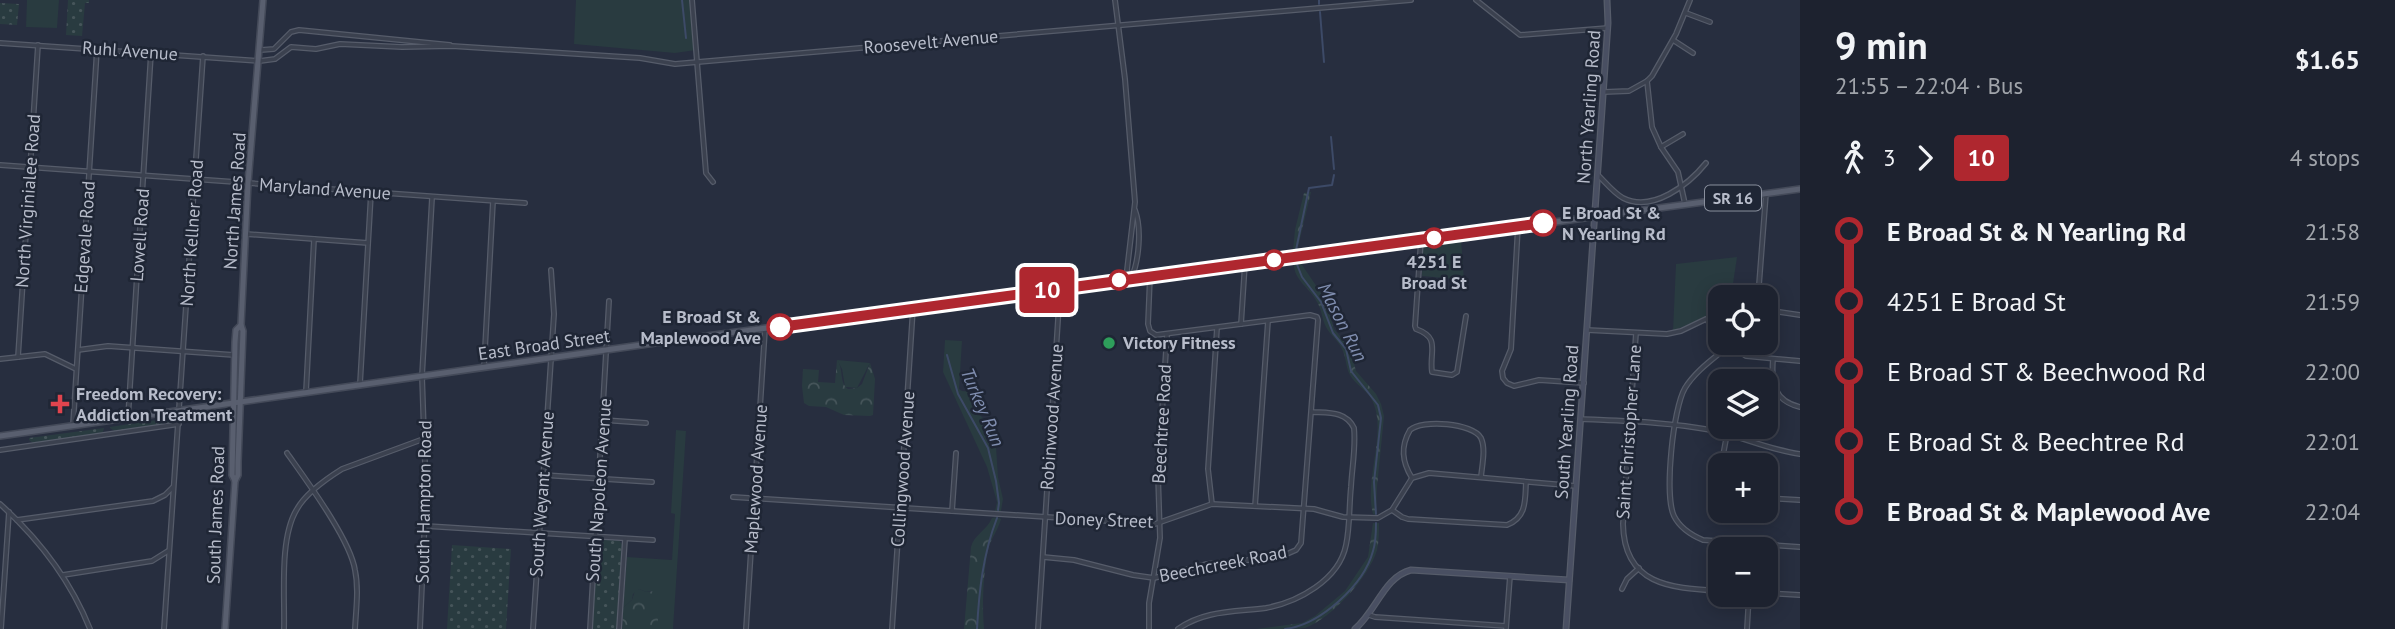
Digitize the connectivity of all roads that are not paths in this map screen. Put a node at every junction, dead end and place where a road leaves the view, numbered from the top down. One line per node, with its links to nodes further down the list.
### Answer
1 (263, 0): 17 (main road, North James Road)
2 (692, 0): 22 (street)
3 (1115, 0): 10 (street)
4 (1411, 0): 10 (street, Roosevelt Avenue)
5 (1476, 0): 11 (street)
6 (1607, 0): 11 (street, North Yearling Road)
7 (1690, 0): 8 (street)
8 (1686, 13): 9 (street); 12 (street)
9 (1710, 22)
10 (1118, 24): 22 (street, Roosevelt Avenue); 44 (street)
11 (1608, 29): 24 (street, North Yearling Road)
12 (1673, 40): 18 (street); 23 (street)
13 (0, 43): 14 (street, Ruhl Avenue)
14 (38, 46): 16 (street, Ruhl Avenue); 29 (street, North Virginialee Road)
15 (452, 46): 17 (street, Roosevelt Avenue); 21 (street, Roosevelt Avenue); 22 (street, Roosevelt Avenue)
16 (97, 49): 19 (street, Ruhl Avenue); 30 (street, Edgevale Road)
17 (261, 50): 21 (main road, North James Road)
18 (1693, 52)
19 (152, 53): 20 (street, Ruhl Avenue); 31 (street, Lowell Road)
20 (203, 56): 21 (street, Ruhl Avenue); 33 (street, North Kellner Road)
21 (260, 61): 35 (main road, North James Road)
22 (696, 64): 34 (street)
23 (1647, 81): 24 (street); 26 (street)
24 (1604, 92): 32 (street, North Yearling Road)
25 (1683, 134): 26 (street)
26 (1661, 147): 36 (street)
27 (1706, 163): 36 (street)
28 (0, 165): 29 (street, Maryland Avenue)
29 (30, 167): 30 (street, Maryland Avenue); 82 (street, North Virginialee Road)
30 (89, 171): 31 (street, Maryland Avenue); 76 (street, Edgevale Road)
31 (144, 175): 33 (street, Maryland Avenue); 75 (street, Lowell Road)
32 (1598, 175): 36 (street); 45 (street, North Yearling Road)
33 (195, 178): 35 (street, Maryland Avenue); 78 (street, North Kellner Road)
34 (713, 182)
35 (248, 183): 38 (street, Maryland Avenue); 49 (main road, North James Road)
36 (1682, 185): 43 (street)
37 (1800, 188): 39 (main road, East Broad Street / SR 16)
38 (371, 193): 40 (street, Maryland Avenue); 52 (street)
39 (1766, 193): 43 (main road, East Broad Street / SR 16); 59 (street)
40 (432, 197): 41 (street, Maryland Avenue); 89 (street, South Hampton Road)
41 (493, 201): 42 (street, Maryland Avenue); 87 (street)
42 (525, 203)
43 (1685, 204): 45 (main road, East Broad Street / SR 16)
44 (1135, 210): 46 (street); 47 (street)
45 (1595, 216): 48 (main road, East Broad Street / SR 16); 72 (street, South Yearling Road)
46 (1132, 222): 47 (street); 53 (street)
47 (1138, 222): 54 (street)
48 (1518, 226): 51 (main road, East Broad Street / SR 16); 90 (street)
49 (246, 234): 50 (street); 68 (main road, North James Road)
50 (314, 239): 52 (street); 92 (street)
51 (1421, 240): 55 (main road, East Broad Street / SR 16); 65 (street)
52 (368, 243): 91 (street)
53 (1129, 247): 54 (street); 58 (street)
54 (1137, 248): 58 (street)
55 (1245, 263): 57 (main road, East Broad Street / SR 16); 69 (street)
56 (551, 270): 83 (street, South Weyant Avenue)
57 (1150, 276): 58 (main road, East Broad Street / SR 16); 74 (street)
58 (1131, 279): 60 (main road, East Broad Street / SR 16)
59 (1759, 285)
60 (1060, 288): 62 (main road, East Broad Street / SR 16); 136 (street, Robinwood Avenue)
61 (609, 301): 77 (street, South Napoleon Avenue)
62 (914, 308): 71 (main road, East Broad Street / SR 16); 131 (street, Collingwood Avenue)
63 (1778, 312): 64 (street)
64 (1800, 315)
65 (1466, 316)
66 (1268, 321): 69 (street); 97 (street, Beechcreek Road); 130 (street)
67 (1708, 321): 73 (street)
68 (241, 325): 79 (main road, North James Road); 93 (main road)
69 (1241, 325): 70 (street)
70 (1217, 328): 74 (street); 129 (street)
71 (765, 329): 77 (main road, East Broad Street / SR 16); 125 (street, Maplewood Avenue)
72 (1587, 330): 73 (street); 90 (street, South Yearling Road)
73 (1636, 333): 102 (street, Saint Christopher Lane)
74 (1167, 335): 139 (street, Beechtree Road)
75 (132, 348): 76 (street); 78 (street); 98 (street, Lowell Road)
76 (78, 350): 88 (street, Edgevale Road)
77 (607, 350): 83 (main road, East Broad Street / SR 16); 100 (street, South Napoleon Avenue)
78 (184, 351): 79 (street); 96 (street, North Kellner Road)
79 (234, 355): 94 (main road, North James Road)
80 (1717, 355): 105 (street)
81 (1745, 355): 85 (street)
82 (18, 357): 84 (street); 88 (street)
83 (551, 358): 87 (main road, East Broad Street / SR 16); 114 (street, South Weyant Avenue)
84 (0, 359)
85 (1773, 359): 86 (street); 95 (street)
86 (1800, 361)
87 (484, 367): 89 (main road, East Broad Street / SR 16)
88 (76, 369): 104 (street, Edgevale Road)
89 (422, 376): 91 (main road, East Broad Street / SR 16); 108 (street, South Hampton Road)
90 (1584, 383): 99 (street, South Yearling Road)
91 (360, 384): 92 (main road, East Broad Street / SR 16)
92 (306, 392): 93 (main road, East Broad Street / SR 16)
93 (241, 401): 94 (main road, East Broad Street / SR 16); 118 (main road)
94 (233, 402): 96 (main road, East Broad Street / SR 16); 118 (main road, South James Road)
95 (1800, 407)
96 (180, 410): 98 (main road, East Broad Street / SR 16); 103 (street, North Kellner Road)
97 (1312, 412): 132 (street, Beechcreek Road); 137 (street)
98 (128, 418): 104 (main road, East Broad Street / SR 16)
99 (1581, 419): 102 (street); 122 (street, South Yearling Road)
100 (603, 420): 101 (street); 116 (street, South Napoleon Avenue)
101 (646, 423)
102 (1630, 423): 105 (street); 150 (street, Saint Christopher Lane)
103 (179, 424): 110 (street); 121 (street, North Kellner Road)
104 (73, 425): 107 (main road, East Broad Street / SR 16)
105 (1675, 426): 106 (street); 145 (street)
106 (1708, 431)
107 (0, 436)
108 (426, 438): 123 (street); 140 (street, South Hampton Road)
109 (1742, 439): 113 (street)
110 (0, 450)
111 (286, 453): 123 (street)
112 (956, 453): 134 (street)
113 (1800, 454)
114 (543, 475): 116 (street); 141 (street, South Weyant Avenue)
115 (1481, 477): 117 (street); 117 (street); 120 (street)
116 (600, 478): 119 (street); 142 (street, South Napoleon Avenue)
117 (1412, 478): 133 (street)
118 (235, 481): 165 (main road, South James Road)
119 (652, 482)
120 (1526, 482): 122 (street); 133 (street)
121 (174, 486): 138 (street); 148 (street, North Kellner Road)
122 (1576, 486): 154 (street, South Yearling Road)
123 (313, 492): 166 (street); 167 (street)
124 (733, 497): 125 (street, Doney Street)
125 (754, 498): 131 (street, Doney Street); 172 (street, Maplewood Avenue)
126 (1778, 499): 127 (street)
127 (1800, 500)
128 (0, 504): 135 (street)
129 (1212, 504): 130 (street, Doney Street); 139 (street, Doney Street)
130 (1255, 506): 132 (street, Doney Street)
131 (900, 508): 134 (street, Doney Street); 173 (street, Collingwood Avenue)
132 (1305, 509): 137 (street, Doney Street); 153 (street, Beechcreek Road)
133 (1392, 510): 137 (street, Doney Street)
134 (952, 511): 136 (street, Doney Street)
135 (9, 512): 138 (street); 162 (street)
136 (1045, 517): 139 (street, Doney Street); 149 (street, Robinwood Avenue)
137 (1348, 518): 176 (street)
138 (17, 520): 151 (street)
139 (1160, 523): 153 (street, Beechtree Road)
140 (426, 526): 141 (street); 168 (street, South Hampton Road)
141 (539, 533): 142 (street); 169 (street, South Weyant Avenue)
142 (596, 537): 143 (street); 170 (street, South Napoleon Avenue)
143 (625, 538): 144 (street); 171 (street)
144 (653, 540)
145 (1708, 541)
146 (1778, 547): 147 (street)
147 (1800, 547)
148 (170, 550): 151 (street); 164 (street, North Kellner Road)
149 (1043, 557): 153 (street, Beechcreek Road); 174 (street, Robinwood Avenue)
150 (1639, 568): 155 (street); 156 (street)
151 (63, 575): 163 (street)
152 (1510, 576): 154 (street); 160 (street); 161 (street)
153 (1154, 578): 175 (street, Beechtree Road)
154 (1569, 580): 178 (street, South Yearling Road)
155 (1622, 589)
156 (1708, 590)
157 (1778, 594): 158 (street)
158 (1800, 595)
159 (1748, 607): 179 (street)
160 (1369, 615): 161 (street); 177 (street)
161 (1506, 628)
162 (1, 629)
163 (90, 629)
164 (164, 629)
165 (225, 629)
166 (284, 629)
167 (355, 629)
168 (420, 629)
169 (533, 629)
170 (590, 629)
171 (619, 629)
172 (746, 629)
173 (892, 629)
174 (1038, 629)
175 (1149, 629)
176 (1178, 629)
177 (1355, 629)
178 (1566, 629)
179 (1747, 629)

